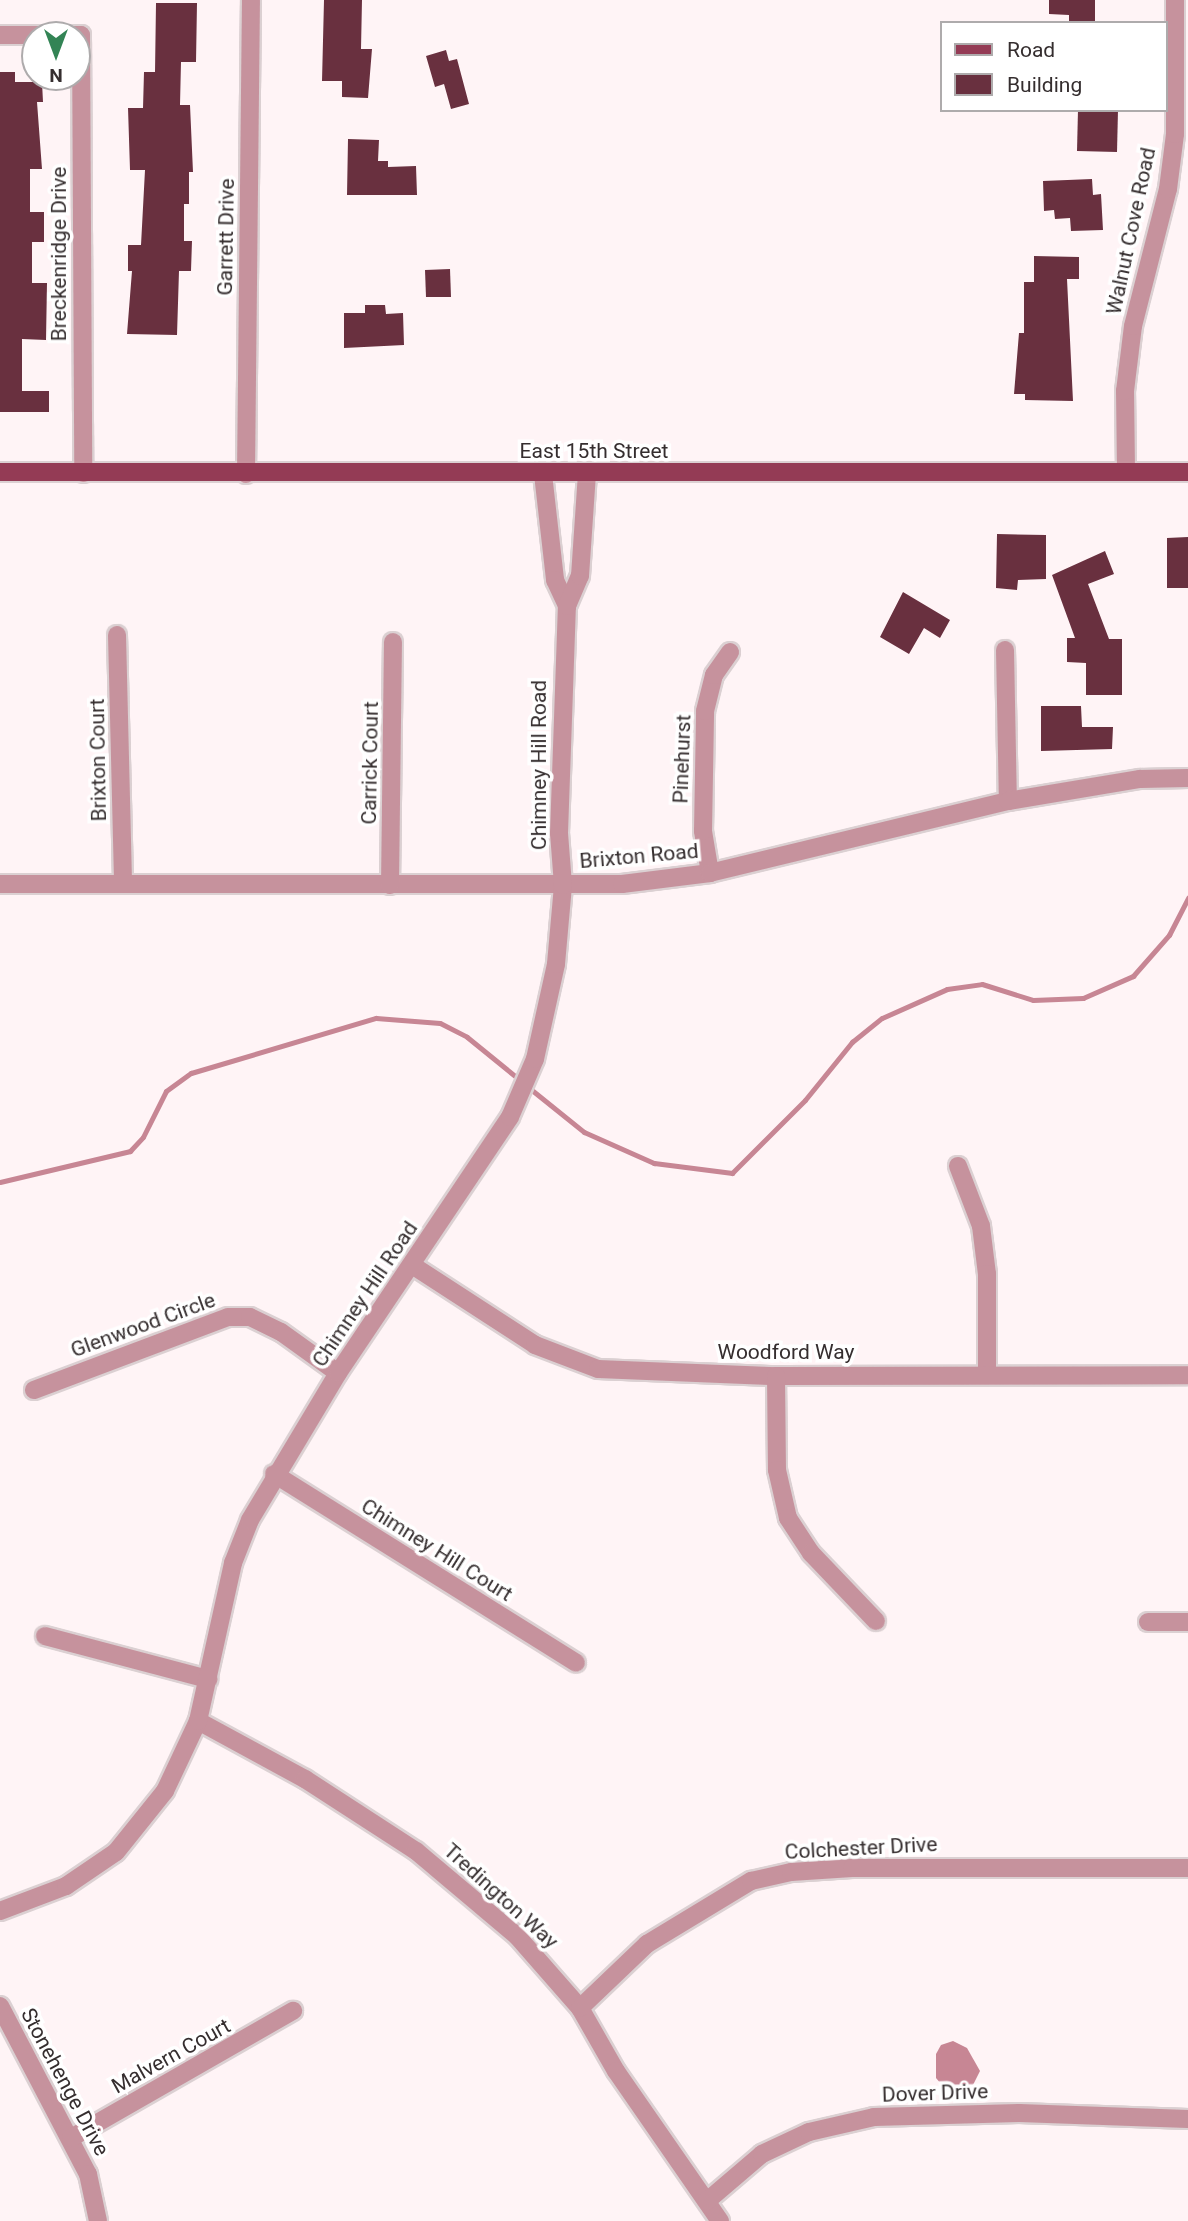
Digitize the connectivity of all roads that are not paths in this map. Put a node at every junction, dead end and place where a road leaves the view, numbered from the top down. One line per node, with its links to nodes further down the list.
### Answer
1 (251, 0): 8 (street, Garrett Drive)
2 (1175, 0): 4 (street, Walnut Cove Road)
3 (0, 35): 7 (street, Breckenridge Drive)
4 (1126, 471): 6 (main road, East 15th Street); 10 (main road, East 15th Street)
5 (0, 472): 7 (main road, East 15th Street)
6 (1188, 472)
7 (83, 473): 8 (main road, East 15th Street)
8 (246, 474): 9 (main road, East 15th Street)
9 (543, 474): 10 (main road, East 15th Street); 11 (street)
10 (587, 474): 11 (street)
11 (567, 606): 22 (street, Chimney Hill Road)
12 (117, 635): 19 (street, Brixton Court)
13 (393, 642): 21 (street, Carrick Court)
14 (1005, 650): 17 (street)
15 (730, 652): 18 (street, Pinehurst)
16 (1188, 778): 17 (street, Brixton Road)
17 (1008, 800): 18 (street, Brixton Road)
18 (710, 873): 22 (street, Brixton Road)
19 (123, 883): 20 (street, Brixton Road); 21 (street, Brixton Road)
20 (0, 884)
21 (390, 886): 22 (street, Brixton Road)
22 (563, 886): 24 (street, Chimney Hill Road)
23 (958, 1166): 26 (street)
24 (412, 1265): 25 (street, Chimney Hill Road); 27 (street, Woodford Way)
25 (338, 1373): 29 (street, Glenwood Circle); 30 (street, Chimney Hill Road)
26 (987, 1374): 27 (street, Woodford Way); 28 (street, Woodford Way)
27 (776, 1376): 31 (street)
28 (1188, 1376)
29 (34, 1390)
30 (274, 1474): 35 (street, Chimney Hill Court); 36 (street, Chimney Hill Road)
31 (876, 1621)
32 (1148, 1622): 33 (street)
33 (1188, 1622)
34 (45, 1636): 36 (street)
35 (576, 1663)
36 (208, 1679): 37 (street, Chimney Hill Road)
37 (198, 1721): 39 (street, Chimney Hill Road); 41 (street, Tredington Way)
38 (1188, 1868): 41 (street, Colchester Drive)
39 (0, 1911)
40 (0, 2006): 44 (street, Stonehenge Drive)
41 (580, 2008): 45 (street, Tredington Way)
42 (293, 2011): 44 (street, Malvern Court)
43 (1188, 2119): 45 (street, Dover Drive)
44 (71, 2138): 46 (street, Stonehenge Drive)
45 (707, 2201): 47 (street, Tredington Way)
46 (98, 2221)
47 (720, 2221)

